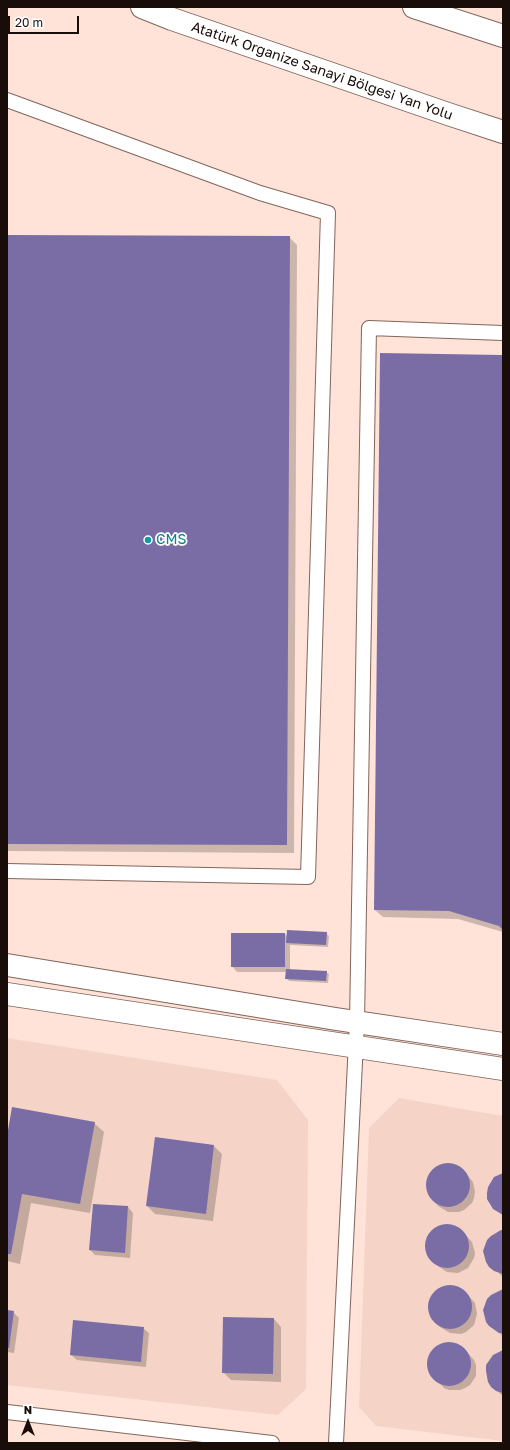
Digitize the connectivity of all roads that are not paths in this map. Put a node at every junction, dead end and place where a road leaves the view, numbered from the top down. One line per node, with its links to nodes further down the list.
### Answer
1 (142, 7): 5 (main road, Atatürk Organize Sanayi Bölgesi Yan Yolu)
2 (414, 7): 3 (main road)
3 (503, 36)
4 (7, 100): 7 (lane)
5 (503, 132)
6 (503, 332): 10 (lane)
7 (7, 871)
8 (7, 965): 10 (main road)
9 (7, 994): 12 (main road)
10 (356, 1022): 11 (main road); 12 (lane)
11 (503, 1044)
12 (354, 1047): 13 (main road); 16 (lane)
13 (503, 1069)
14 (7, 1412): 15 (lane)
15 (272, 1443)
16 (336, 1443)

